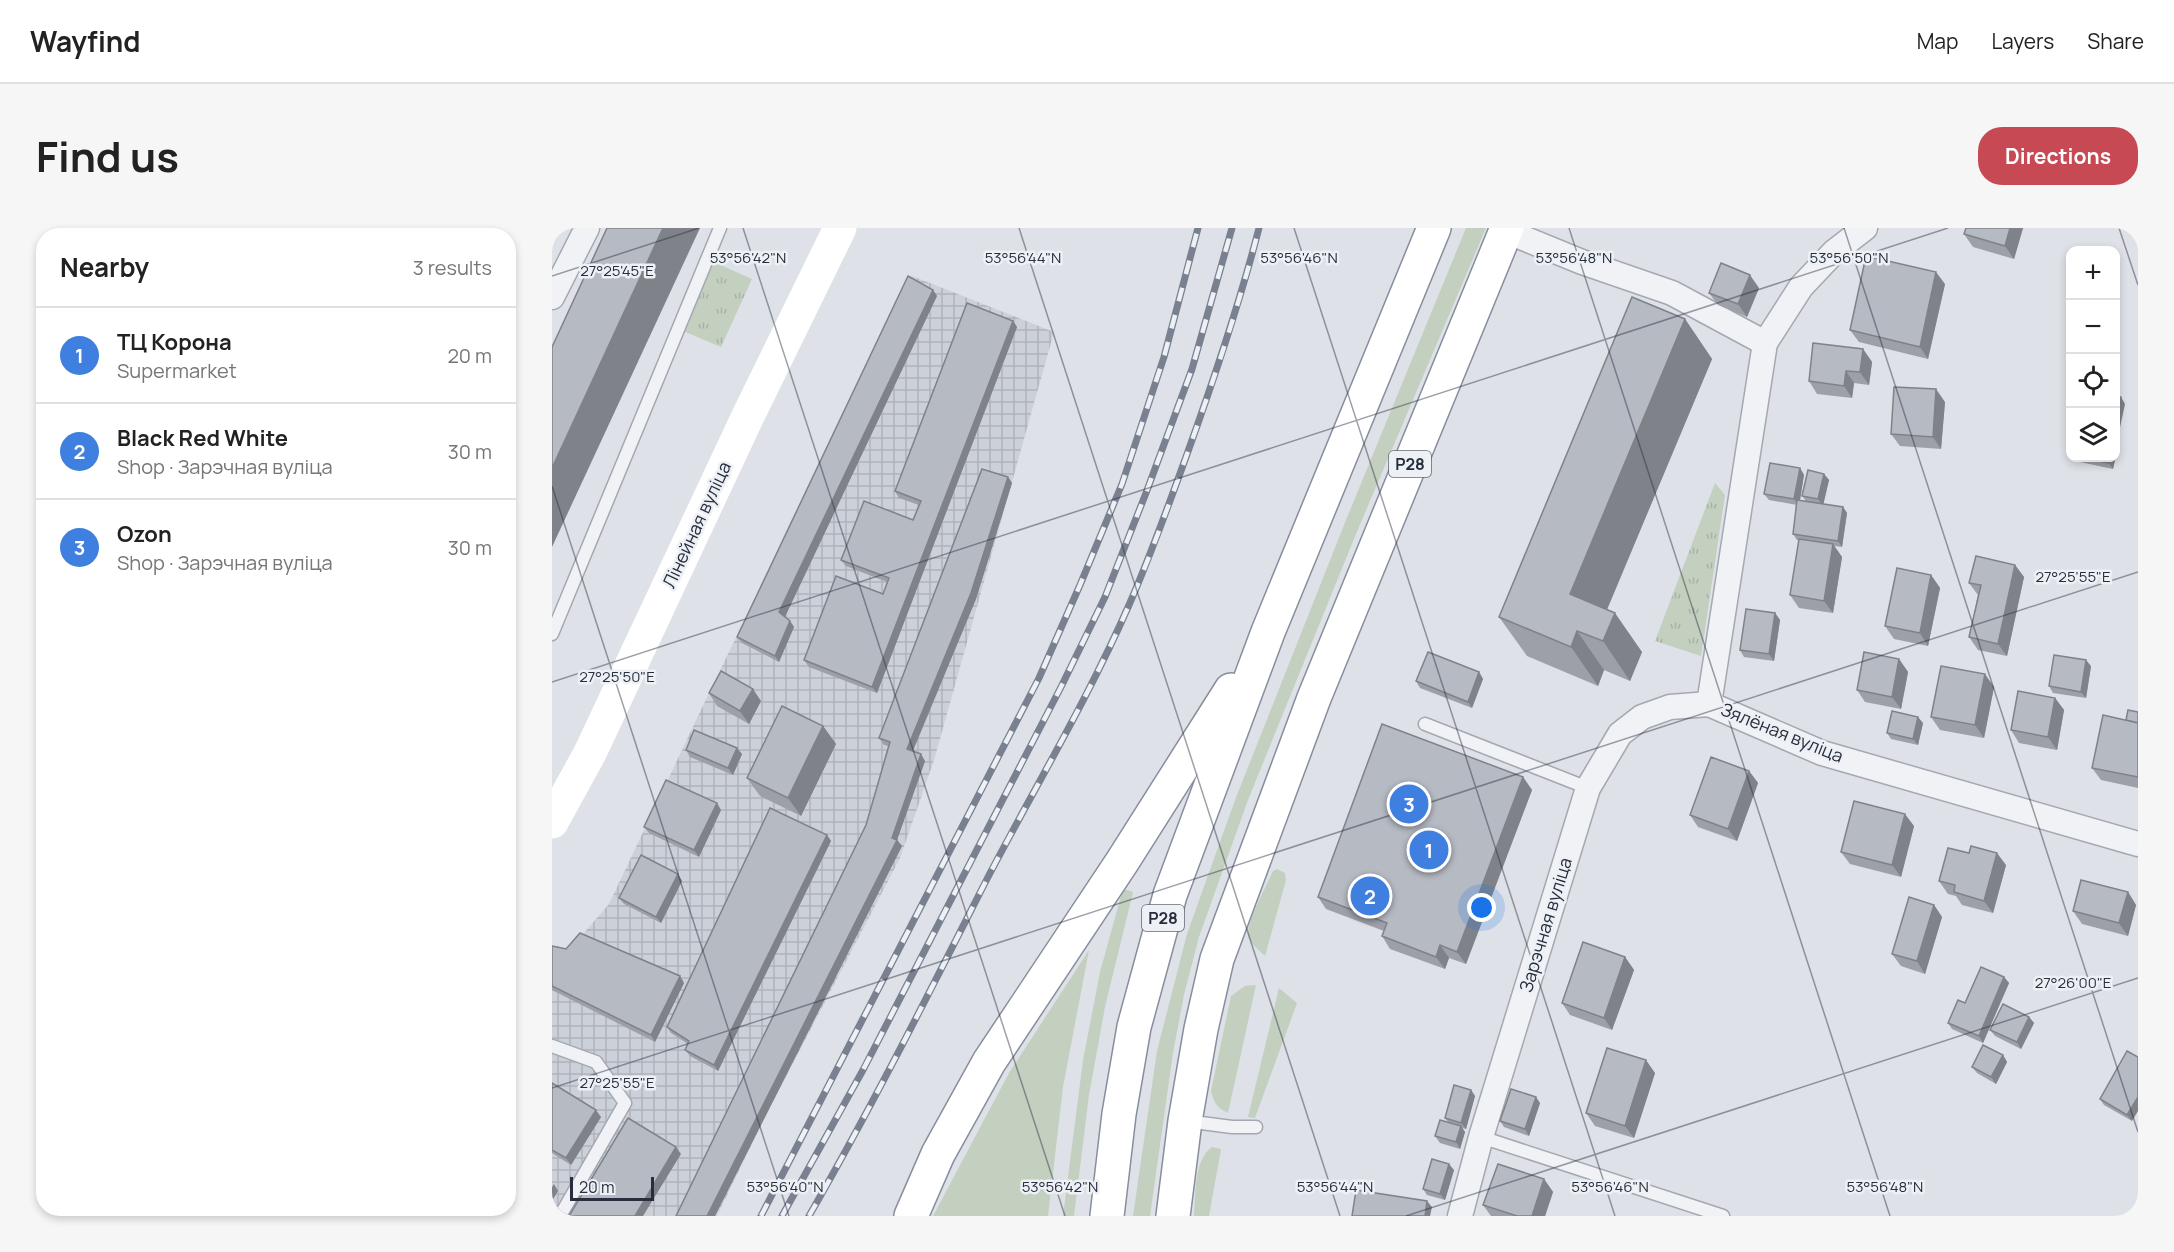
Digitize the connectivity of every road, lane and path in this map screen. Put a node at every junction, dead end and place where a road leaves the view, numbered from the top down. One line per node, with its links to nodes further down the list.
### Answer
1 (587, 228): 7 (street)
2 (720, 228): 10 (lane)
3 (840, 228): 14 (main road, Лінейная вуліца)
4 (1434, 228): 9 (main road, Р28)
5 (1865, 228): 8 (street)
6 (1507, 230): 8 (street); 17 (main road, Р28)
7 (552, 297)
8 (1765, 343): 11 (street, Зялёная вуліца)
9 (1268, 632): 21 (main road, Р28); 22 (main road, Р28)
10 (552, 633)
11 (1709, 704): 13 (street, Зарэчная вуліца); 15 (street, Зялёная вуліца)
12 (1425, 724): 13 (lane)
13 (1588, 788): 19 (street, Зарэчная вуліца)
14 (552, 822)
15 (2138, 844)
16 (552, 1046): 20 (lane)
17 (1185, 1121): 18 (lane); 23 (main road, Р28)
18 (1256, 1127)
19 (1481, 1137): 24 (street, Зарэчная вуліца); 25 (lane)
20 (560, 1216)
21 (911, 1216)
22 (1107, 1216)
23 (1173, 1216)
24 (1460, 1216)
25 (1723, 1216)

